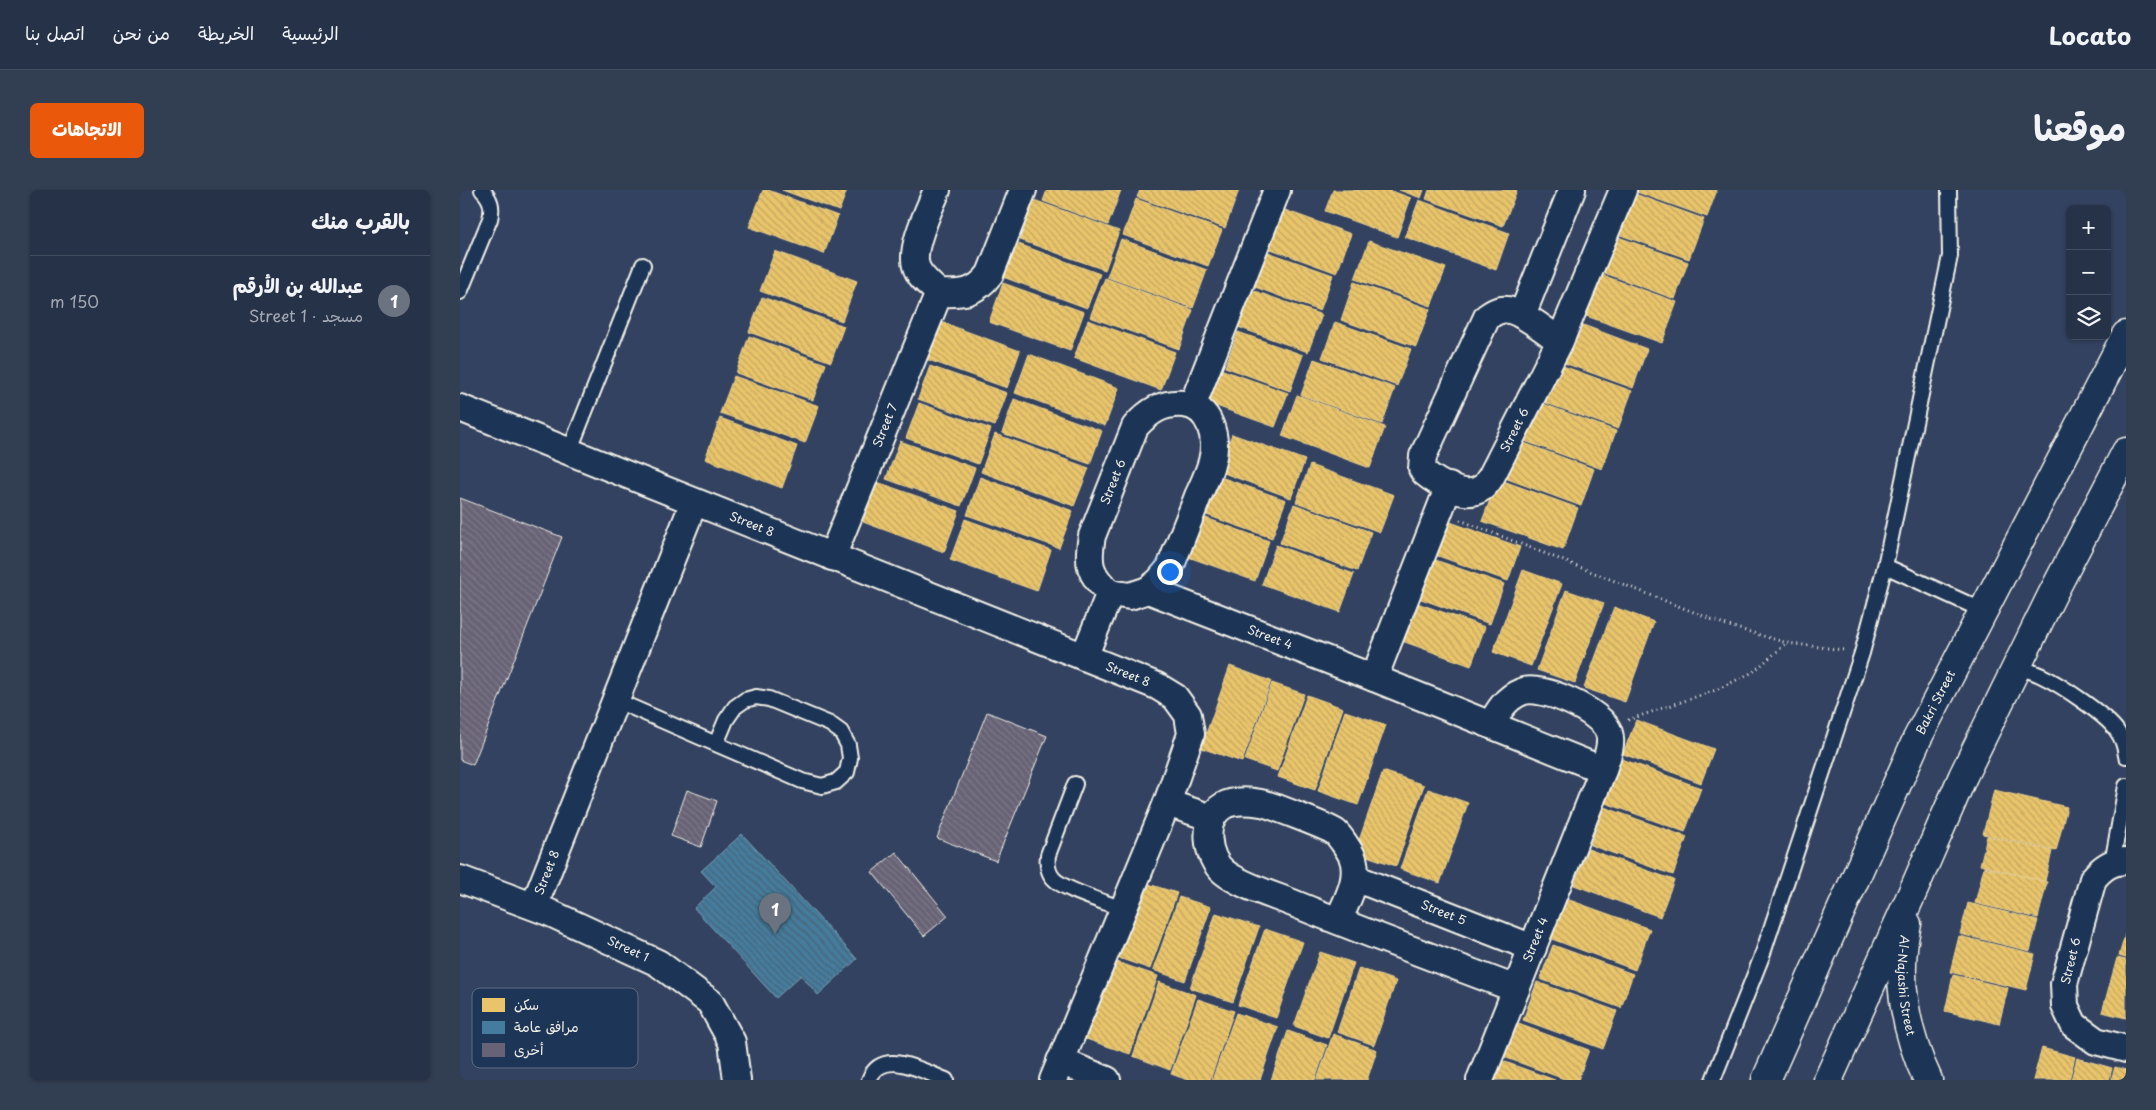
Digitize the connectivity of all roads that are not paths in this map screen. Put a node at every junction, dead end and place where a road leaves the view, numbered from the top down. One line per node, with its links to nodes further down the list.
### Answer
1 (482, 190): 9 (lane)
2 (937, 190): 10 (street)
3 (1023, 190): 10 (street)
4 (1277, 190): 14 (street)
5 (1572, 190): 11 (street)
6 (1623, 190): 13 (street, Street 6)
7 (1949, 190): 21 (lane)
8 (642, 265): 16 (lane)
9 (460, 292)
10 (939, 293): 20 (street, Street 7)
11 (1522, 315): 13 (street, Street 6); 18 (street, Street 6)
12 (2126, 335): 24 (main road, Bakri Street)
13 (1560, 341): 18 (street, Street 6)
14 (1193, 404): 22 (street); 23 (street, Street 6)
15 (460, 408): 16 (street, Street 8)
16 (569, 452): 19 (street, Street 8)
17 (2126, 452): 26 (main road)
18 (1449, 486): 27 (street)
19 (694, 502): 20 (street, Street 8); 28 (street, Street 8)
20 (832, 557): 25 (street, Street 8)
21 (1885, 566): 24 (lane); 53 (lane)
22 (1148, 590): 23 (street); 27 (street, Street 4)
23 (1110, 593): 25 (street)
24 (1984, 611): 54 (main road, Bakri Street)
25 (1084, 657): 35 (street, Street 8)
26 (2017, 666): 31 (lane); 40 (main road)
27 (1374, 678): 29 (street, Street 4)
28 (615, 700): 30 (lane); 41 (street, Street 8)
29 (1491, 725): 32 (street, Street 4); 32 (street, Street 4)
30 (716, 744): 30 (lane)
31 (2126, 756)
32 (1603, 770): 44 (street, Street 4)
33 (1075, 784): 42 (lane)
34 (2126, 786): 37 (lane)
35 (1167, 803): 36 (street); 42 (street, Street 8)
36 (1212, 818): 38 (street); 43 (street)
37 (2119, 862): 46 (street, Street 6)
38 (1355, 878): 43 (street); 44 (street, Street 5)
39 (460, 879): 41 (street, Street 1)
40 (1914, 889): 55 (main road); 56 (main road, Al-Najashi Street)
41 (534, 906): 48 (street, Street 1)
42 (1122, 909): 47 (street, Street 8)
43 (1338, 921): 45 (street)
44 (1533, 948): 45 (street, Street 4)
45 (1516, 989): 52 (street, Street 4)
46 (2126, 1049)
47 (1056, 1071): 51 (street)
48 (737, 1080)
49 (869, 1080): 50 (lane)
50 (946, 1080)
51 (1107, 1080)
52 (1480, 1080)
53 (1713, 1080)
54 (1766, 1080)
55 (1828, 1080)
56 (1928, 1080)

